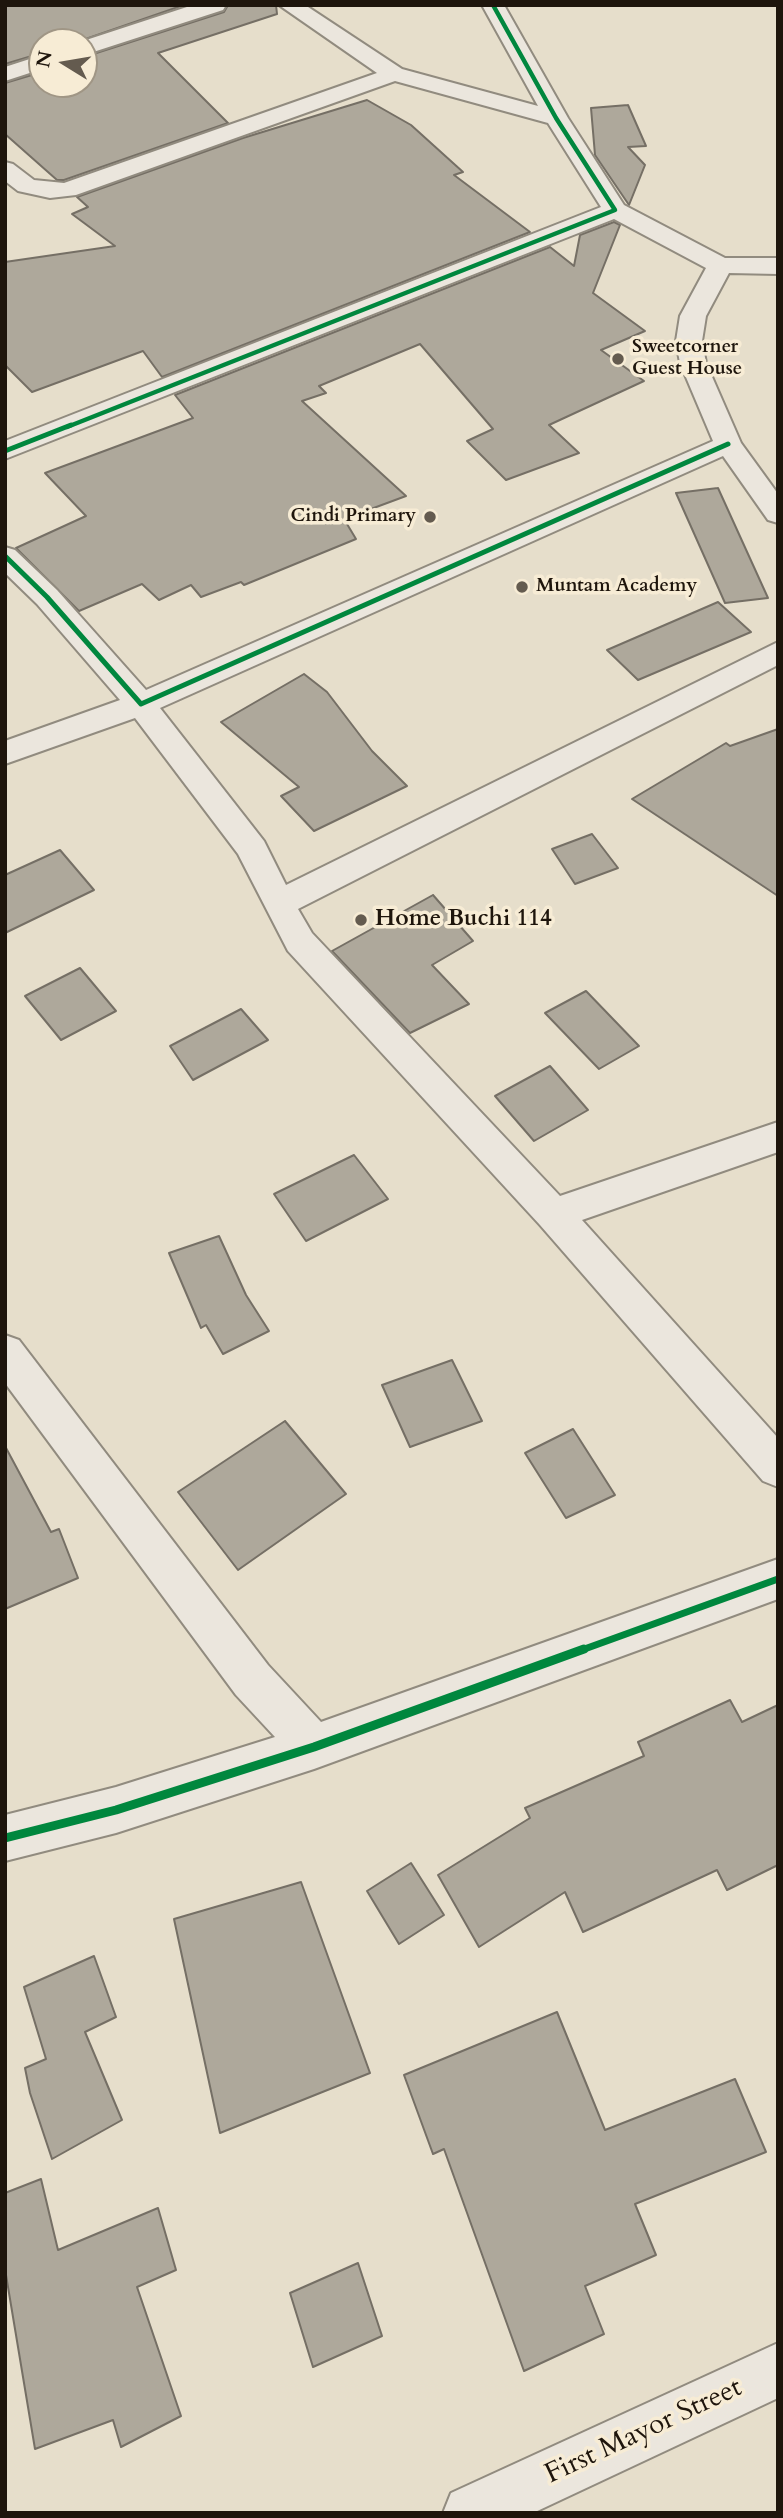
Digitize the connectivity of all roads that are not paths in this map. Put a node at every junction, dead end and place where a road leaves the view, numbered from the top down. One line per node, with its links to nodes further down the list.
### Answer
1 (215, 5): 4 (street)
2 (290, 5): 7 (street)
3 (493, 5): 8 (street)
4 (98, 43)
5 (28, 67): 6 (street)
6 (5, 74)
7 (394, 74): 8 (street); 9 (street)
8 (556, 118): 10 (street)
9 (5, 169)
10 (615, 210): 11 (street); 14 (street)
11 (720, 265): 12 (street); 13 (street)
12 (778, 265)
13 (729, 443): 15 (street); 18 (street)
14 (5, 451)
15 (778, 514)
16 (5, 556): 18 (street)
17 (778, 652): 20 (street)
18 (141, 704): 19 (street); 20 (street)
19 (5, 753)
20 (278, 904): 22 (street)
21 (778, 1137): 22 (street)
22 (553, 1214): 24 (street)
23 (5, 1352): 26 (street)
24 (778, 1468)
25 (778, 1579): 26 (street)
26 (314, 1747): 27 (street)
27 (5, 1838)
28 (778, 2370): 29 (street, First Mayor Street)
29 (471, 2513)

